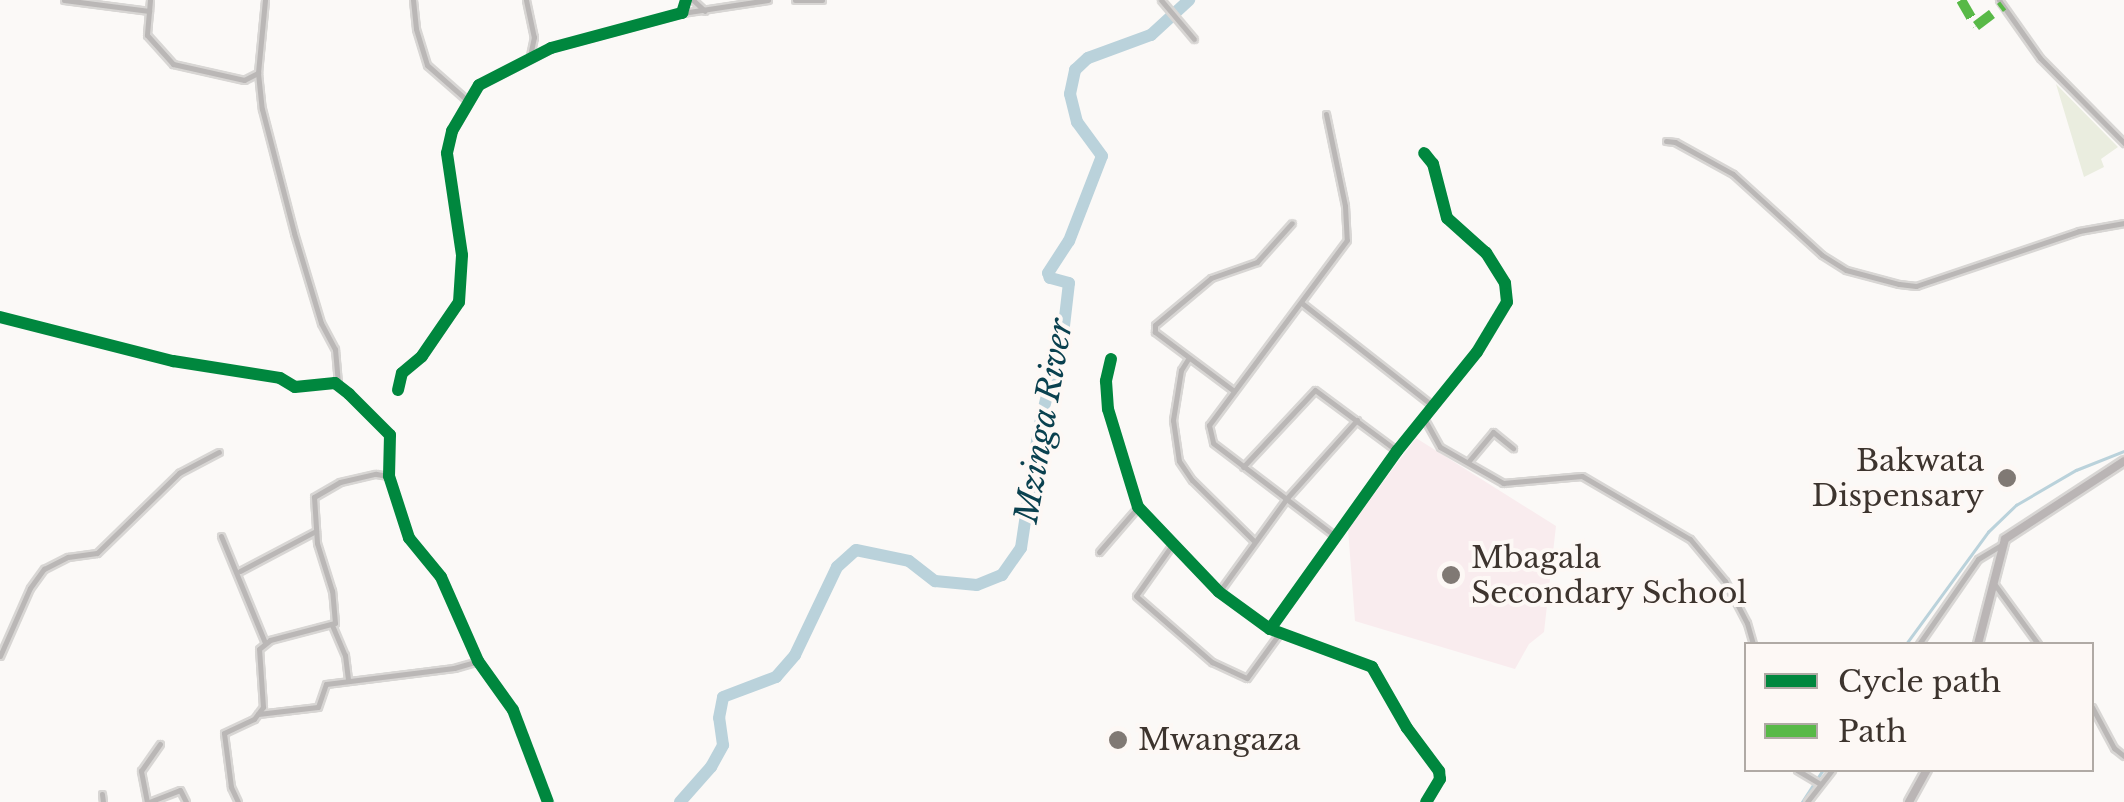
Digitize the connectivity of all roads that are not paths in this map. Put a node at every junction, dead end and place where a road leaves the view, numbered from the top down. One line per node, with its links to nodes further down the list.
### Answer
1 (64, 0): 12 (street)
2 (150, 0): 12 (street)
3 (265, 0): 17 (street)
4 (414, 0): 18 (street)
5 (526, 0): 16 (street)
6 (689, 0): 13 (street); 14 (street)
7 (768, 0): 13 (street)
8 (796, 0): 9 (street)
9 (822, 0)
10 (1161, 0): 15 (street)
11 (1999, 0): 21 (street)
12 (149, 11): 17 (street)
13 (706, 12): 14 (street)
14 (682, 14): 16 (street)
15 (1194, 39)
16 (530, 56): 18 (street)
17 (258, 72): 29 (street)
18 (468, 101): 30 (street)
19 (1326, 114): 25 (street)
20 (1666, 141): 24 (street)
21 (2124, 143)
22 (1424, 152): 32 (street)
23 (1292, 223): 28 (street)
24 (2124, 223)
25 (1303, 304): 31 (street); 32 (street)
26 (0, 317): 29 (street)
27 (1111, 358): 43 (street)
28 (1188, 359): 31 (street); 47 (street)
29 (338, 385): 41 (street)
30 (398, 390)
31 (1234, 391): 40 (street)
32 (1432, 405): 34 (street)
33 (1357, 420): 36 (street); 40 (street); 42 (street)
34 (1424, 420): 36 (street); 39 (street)
35 (1512, 448): 39 (street)
36 (1397, 451): 46 (street)
37 (219, 452): 62 (street)
38 (2124, 461): 49 (street)
39 (1468, 462): 57 (street)
40 (1243, 468): 42 (street)
41 (390, 476): 44 (street); 63 (street)
42 (1287, 498): 46 (street); 47 (street)
43 (1138, 507): 48 (street); 50 (street)
44 (316, 531): 51 (street); 54 (street)
45 (221, 536): 51 (street)
46 (1335, 536): 55 (street)
47 (1256, 542): 53 (street)
48 (1172, 545): 53 (street); 56 (street)
49 (2000, 546): 52 (street); 58 (street)
50 (1099, 552)
51 (238, 572): 61 (street)
52 (1992, 582): 59 (street); 60 (street)
53 (1219, 592): 55 (street)
54 (332, 625): 61 (street); 64 (street)
55 (1270, 629): 56 (street)
56 (1278, 634): 77 (street)
57 (1752, 642)
58 (1920, 642)
59 (1978, 642)
60 (2037, 642)
61 (266, 643): 66 (street)
62 (0, 656)
63 (478, 661): 64 (street); 76 (street)
64 (348, 679): 66 (street)
65 (2094, 711): 68 (street)
66 (258, 714): 75 (street)
67 (160, 744): 73 (street)
68 (2124, 756)
69 (1800, 772): 72 (street)
70 (1830, 772): 72 (street)
71 (1926, 772): 79 (street)
72 (1820, 784): 78 (street)
73 (148, 802): 74 (street)
74 (186, 802)
75 (238, 802)
76 (548, 802)
77 (1426, 802)
78 (1806, 802)
79 (1909, 802)

